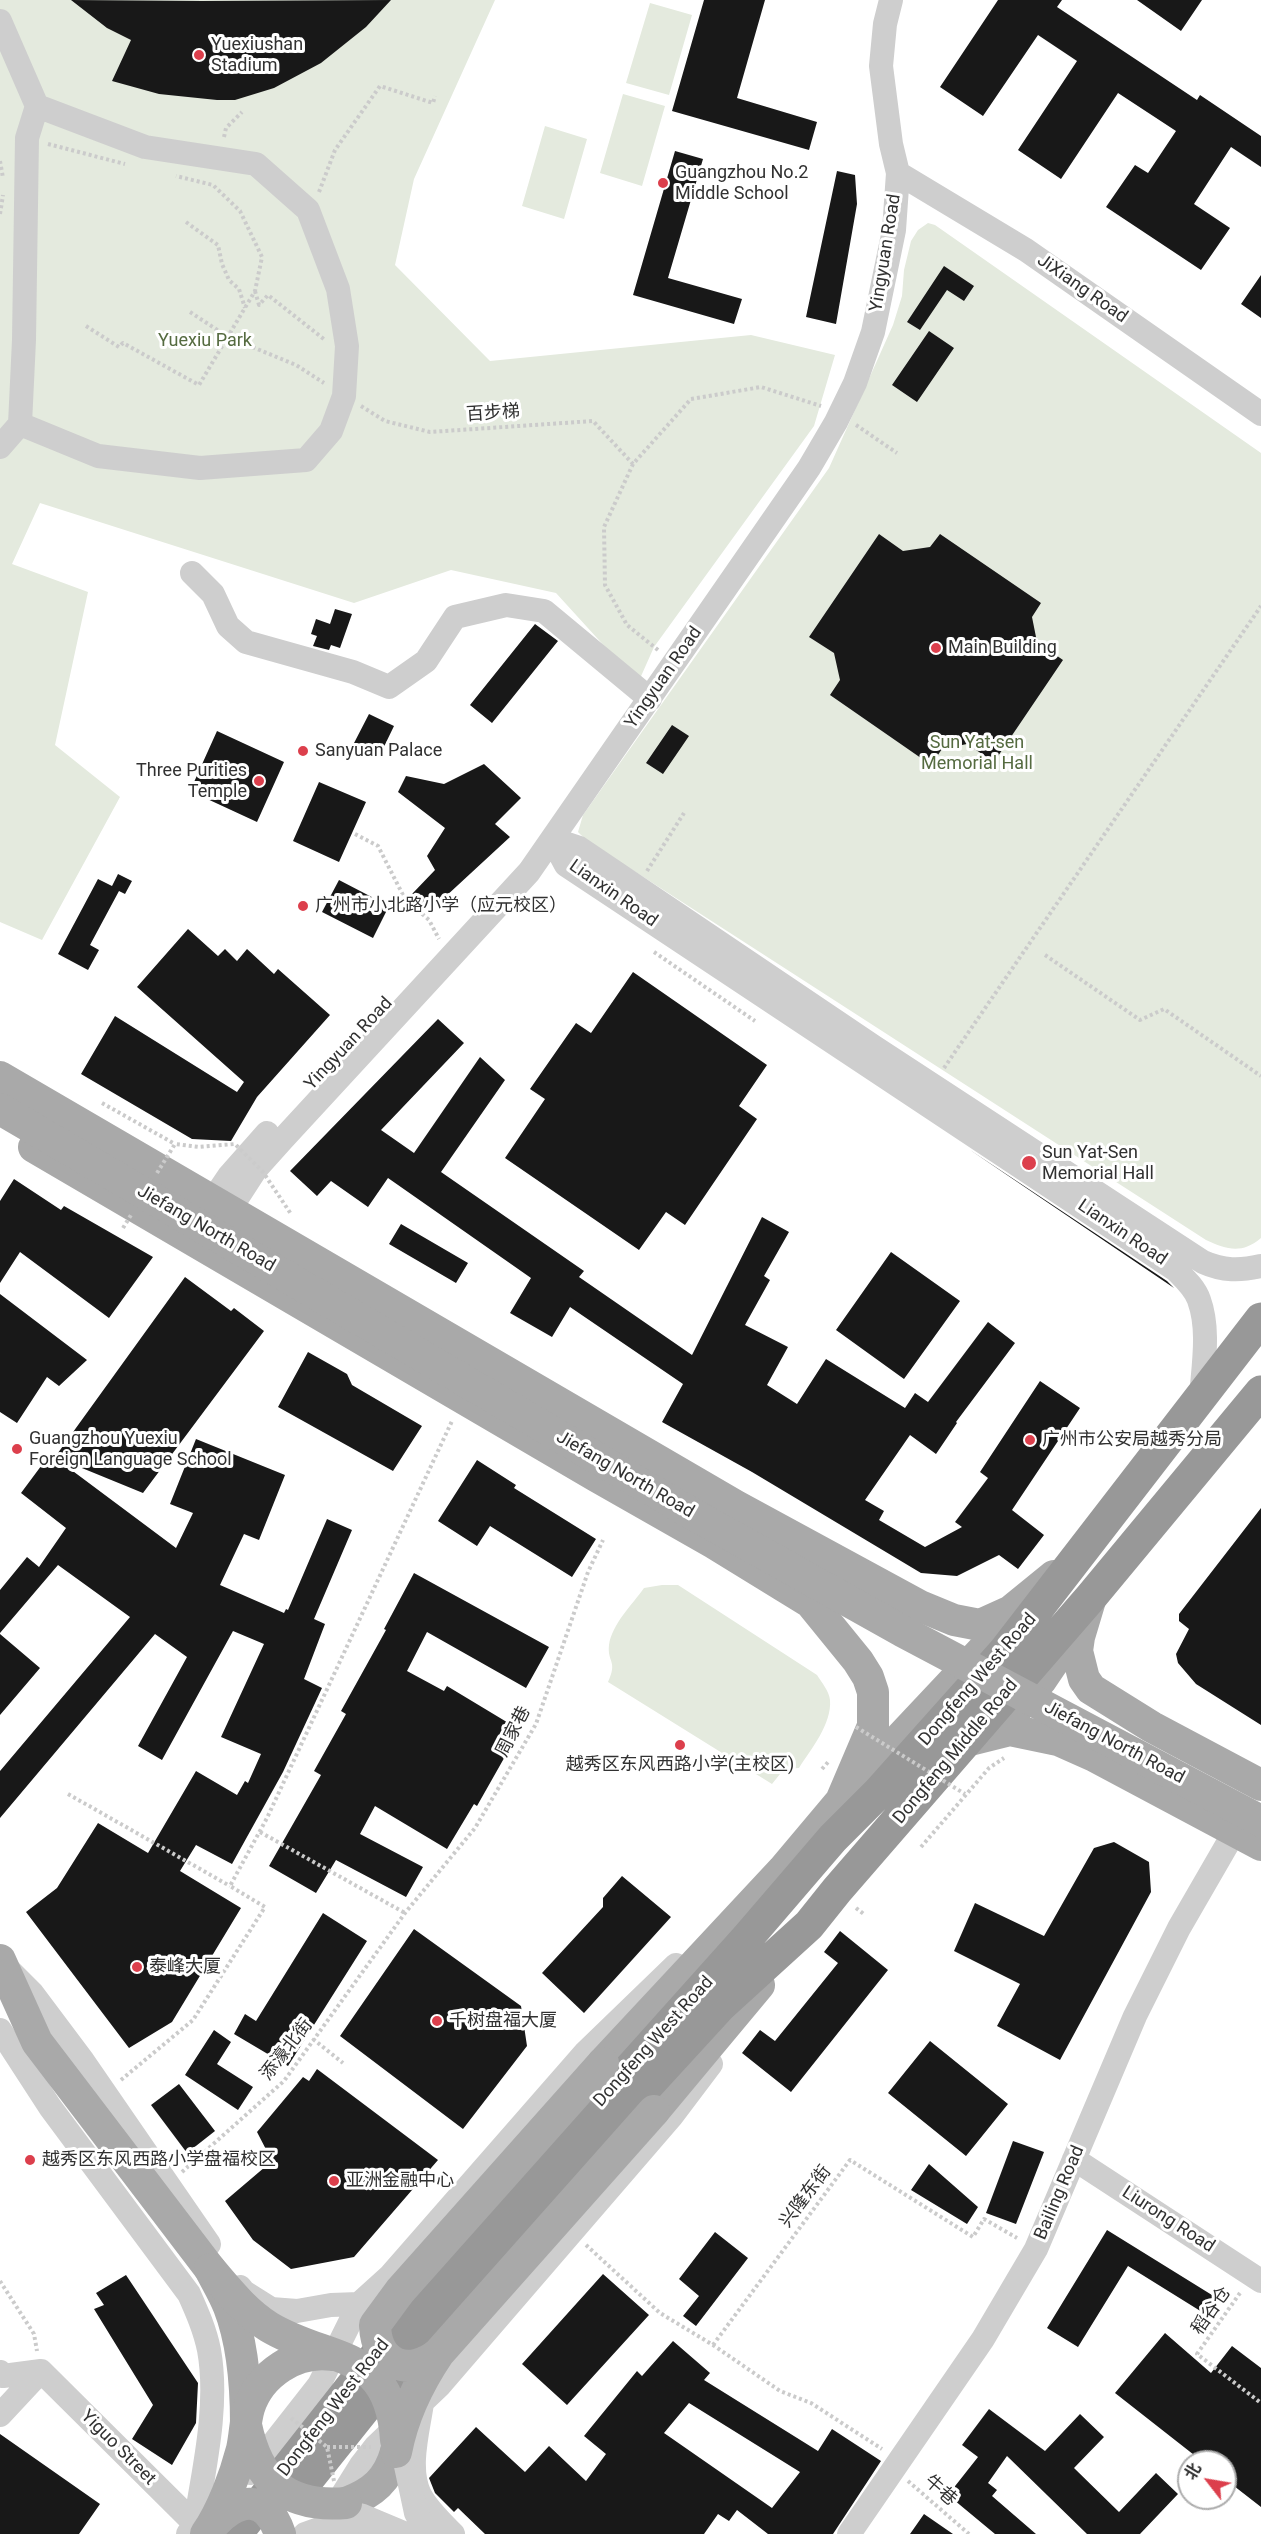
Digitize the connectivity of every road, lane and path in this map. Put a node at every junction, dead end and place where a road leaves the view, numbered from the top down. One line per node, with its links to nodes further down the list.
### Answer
1 (891, 0): 10 (street, Yingyuan Road)
2 (0, 21): 4 (street)
3 (435, 96): 14 (path)
4 (37, 106): 6 (street); 7 (street)
5 (242, 112): 7 (path)
6 (27, 138): 9 (path); 24 (street)
7 (221, 158): 14 (street)
8 (0, 161): 12 (path)
9 (128, 165)
10 (898, 173): 22 (street, Yingyuan Road); 23 (street, JiXiang Road)
11 (168, 174): 15 (path)
12 (0, 214)
13 (186, 222): 16 (path)
14 (317, 234): 20 (street)
15 (255, 291): 16 (path); 20 (path)
16 (245, 308): 19 (path)
17 (190, 312): 19 (path)
18 (86, 327): 19 (path)
19 (228, 337): 21 (path)
20 (347, 346): 21 (street)
21 (344, 396): 24 (street); 27 (path, 百步梯)
22 (840, 413): 26 (path); 27 (path); 31 (street, Yingyuan Road)
23 (1261, 414)
24 (20, 424): 25 (street)
25 (0, 447)
26 (897, 453)
27 (633, 464): 30 (path)
28 (192, 573): 31 (street)
29 (1261, 606): 40 (path)
30 (654, 647)
31 (650, 699): 34 (street, Yingyuan Road)
32 (684, 813): 35 (path)
33 (355, 834): 36 (path)
34 (552, 839): 36 (street, Yingyuan Road); 40 (street, Lianxin Road); 45 (street); 52 (street, Lianxin Road)
35 (644, 877)
36 (441, 943): 45 (street, Yingyuan Road)
37 (1045, 955): 38 (path)
38 (1261, 1076)
39 (0, 1077): 45 (main road, Jiefang North Road)
40 (932, 1085): 48 (street, Lianxin Road)
41 (0, 1095): 65 (main road, Jiefang North Road)
42 (102, 1102): 46 (path, bridge)
43 (0, 1109): 67 (main road, Jiefang North Road, bridge)
44 (0, 1127): 47 (main road, Jiefang North Road)
45 (220, 1206): 47 (main road, Yingyuan Road); 55 (main road, Jiefang North Road)
46 (291, 1214)
47 (206, 1249): 51 (main road, Jiefang North Road)
48 (1261, 1266)
49 (1261, 1319): 52 (highway)
50 (1261, 1392): 56 (highway, Dongfeng Middle Road)
51 (462, 1398): 57 (main road, Jiefang North Road); 66 (path)
52 (1202, 1398): 54 (highway)
53 (603, 1540): 72 (path, 周家巷)
54 (1079, 1556): 55 (main road, Jiefang North Road); 64 (main road); 68 (highway, Dongfeng West Road)
55 (849, 1568): 57 (street)
56 (1091, 1597): 59 (highway, Dongfeng Middle Road); 61 (main road)
57 (810, 1602): 64 (main road, Jiefang North Road)
58 (855, 1728): 63 (path, bridge)
59 (966, 1741): 67 (main road); 73 (highway, Dongfeng Middle Road)
60 (1007, 1757): 63 (path)
61 (1261, 1785)
62 (68, 1794): 71 (path)
63 (965, 1794): 69 (path)
64 (841, 1801): 68 (main road, Jiefang North Road); 70 (main road)
65 (1261, 1808): 67 (main road)
66 (260, 1832): 71 (path); 72 (path)
67 (1254, 1835): 82 (street, Bailing Road)
68 (833, 1838): 106 (highway, Dongfeng West Road)
69 (921, 1847)
70 (783, 1870): 89 (street); 92 (main road, bridge)
71 (230, 1886): 80 (path)
72 (405, 1913): 77 (path, 添濠北街)
73 (809, 1925): 81 (highway, Dongfeng Middle Road); 84 (street)
74 (0, 1960): 78 (main road); 80 (street)
75 (0, 2006): 78 (main road)
76 (0, 2030): 106 (street)
77 (314, 2039): 79 (path); 83 (path, 添濠北街)
78 (37, 2042): 86 (main road)
79 (343, 2063)
80 (105, 2094): 83 (street)
81 (645, 2104): 92 (main road, bridge); 107 (highway, Dongfeng West Road)
82 (1074, 2159): 85 (street, Bailing Road); 87 (street, Liurong Road)
83 (168, 2185): 89 (street)
84 (572, 2233): 90 (path, 牛巷); 95 (street)
85 (1036, 2249): 90 (path, 兴隆东街); 102 (street, Bailing Road)
86 (210, 2269): 91 (main road, bridge); 99 (main road, bridge)
87 (1257, 2278): 96 (path, 稻谷仓)
88 (0, 2281): 93 (path)
89 (359, 2304): 106 (street)
90 (713, 2345): 102 (path, 牛巷)
91 (339, 2356): 95 (main road, bridge); 99 (main road, bridge)
92 (432, 2362): 100 (main road, bridge); 103 (street, bridge)
93 (41, 2371): 94 (street); 97 (street); 106 (street, Yiguo Street)
94 (0, 2372)
95 (406, 2403): 100 (main road, bridge); 104 (street); 113 (street)
96 (1261, 2403)
97 (0, 2415)
98 (291, 2418): 101 (path, bridge)
99 (246, 2424): 104 (main road, bridge); 106 (main road, bridge)
100 (392, 2445): 101 (path, bridge); 103 (street, bridge); 104 (main road)
101 (327, 2447): 104 (path, bridge)
102 (897, 2465): 114 (street, Bailing Road); 115 (path, 牛巷)
103 (412, 2496): 112 (street, bridge)
104 (328, 2512): 105 (street, bridge); 109 (main road)
105 (375, 2528): 110 (street, bridge); 111 (street, bridge)
106 (207, 2531): 108 (main road, bridge)
107 (266, 2534)
108 (280, 2534)
109 (291, 2534)
110 (305, 2534)
111 (406, 2534)
112 (427, 2534)
113 (453, 2534)
114 (849, 2534)
115 (969, 2534)

